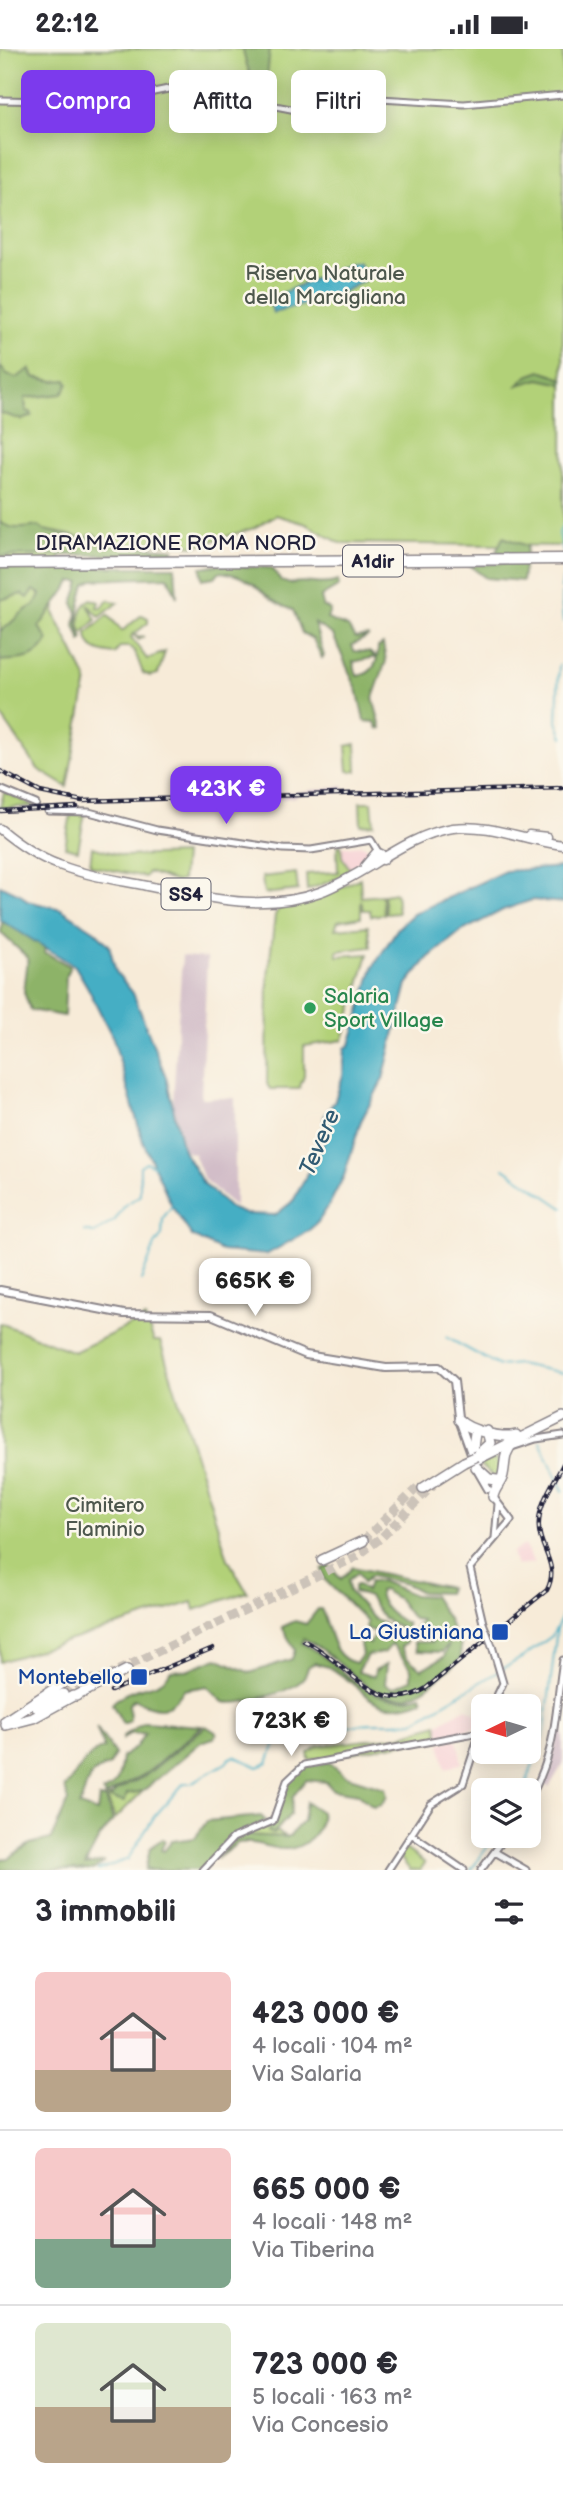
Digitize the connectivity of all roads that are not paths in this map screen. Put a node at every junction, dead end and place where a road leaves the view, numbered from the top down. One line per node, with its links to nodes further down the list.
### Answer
1 (563, 95): 2 (street)
2 (0, 100)
3 (563, 558): 4 (highway, DIRAMAZIONE ROMA NORD / A1dir)
4 (0, 562)
5 (0, 789): 6 (street)
6 (36, 804)
7 (48, 811): 12 (street)
8 (0, 827): 15 (main road, SS4)
9 (526, 835): 11 (main road); 13 (main road, SS4); 14 (main road, SS4)
10 (406, 836): 14 (main road)
11 (547, 837)
12 (361, 841): 15 (street); 15 (street)
13 (563, 843): 15 (main road, SS4)
14 (399, 846): 15 (main road, SS4)
15 (377, 857)
16 (0, 1290): 18 (main road)
17 (563, 1415): 21 (highway); 21 (highway)
18 (459, 1420): 19 (highway)
19 (475, 1431): 21 (highway); 24 (highway); 24 (highway)
20 (563, 1433): 21 (street)
21 (520, 1436): 22 (highway); 24 (highway)
22 (506, 1451): 23 (highway); 25 (highway)
23 (491, 1458): 24 (highway); 25 (highway)
24 (472, 1461): 24 (highway); 25 (highway)
25 (496, 1486): 26 (street); 27 (street)
26 (505, 1513): 27 (street); 28 (street)
27 (498, 1516): 28 (street)
28 (495, 1538): 34 (street, bridge)
29 (363, 1541): 30 (highway)
30 (322, 1560)
31 (563, 1660): 37 (street)
32 (127, 1670): 33 (highway)
33 (66, 1681)
34 (499, 1694)
35 (471, 1734): 42 (street)
36 (471, 1758): 38 (street)
37 (539, 1778)
38 (411, 1834): 41 (street); 43 (street)
39 (498, 1848): 40 (street)
40 (495, 1852): 44 (street); 45 (street)
41 (463, 1869)
42 (203, 1870)
43 (388, 1870)
44 (481, 1870)
45 (526, 1870)

